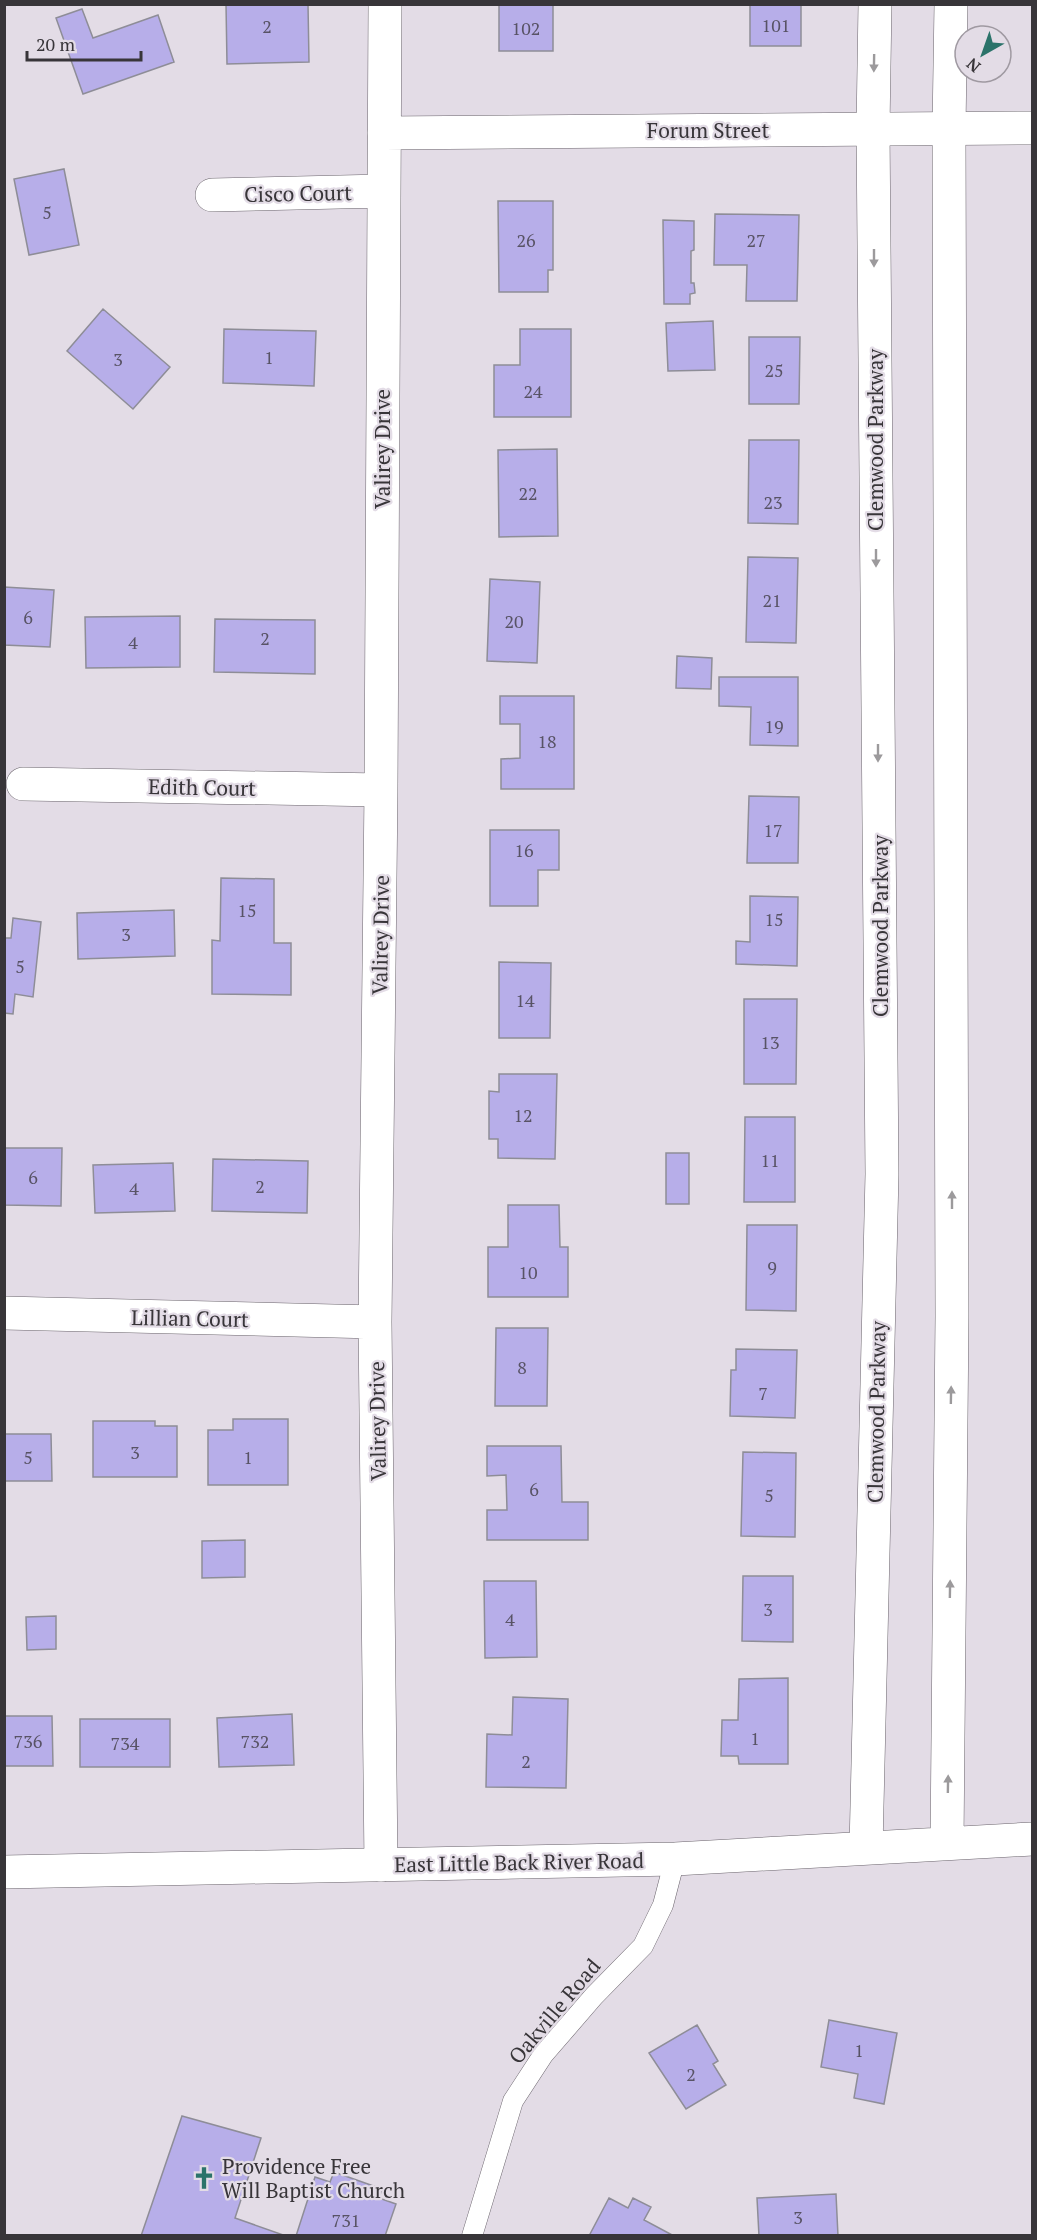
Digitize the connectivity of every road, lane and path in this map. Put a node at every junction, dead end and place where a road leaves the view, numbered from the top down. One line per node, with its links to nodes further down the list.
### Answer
1 (385, 4): 7 (street, Valirey Drive)
2 (875, 4): 5 (street, Clemwood Parkway, one-way to 5)
3 (951, 4): 4 (street)
4 (949, 127): 5 (street, Forum Street); 6 (street, Forum Street); 15 (street, one-way to 4)
5 (873, 128): 7 (street, Forum Street); 16 (street, Clemwood Parkway, one-way to 16)
6 (1032, 128)
7 (384, 133): 8 (street, Valirey Drive)
8 (383, 191): 9 (street, Cisco Court); 11 (street, Valirey Drive)
9 (212, 195)
10 (23, 784): 11 (street, Edith Court)
11 (381, 790): 13 (street, Valirey Drive)
12 (4, 1313): 13 (street, Lillian Court)
13 (375, 1322): 18 (street, Valirey Drive)
14 (1032, 1839): 15 (street, East Little Back River Road)
15 (947, 1843): 16 (street, East Little Back River Road)
16 (866, 1848): 17 (street, East Little Back River Road)
17 (675, 1859): 18 (street, East Little Back River Road); 20 (lane, Oakville Road)
18 (381, 1865): 19 (street, East Little Back River Road)
19 (4, 1872)
20 (472, 2235)

